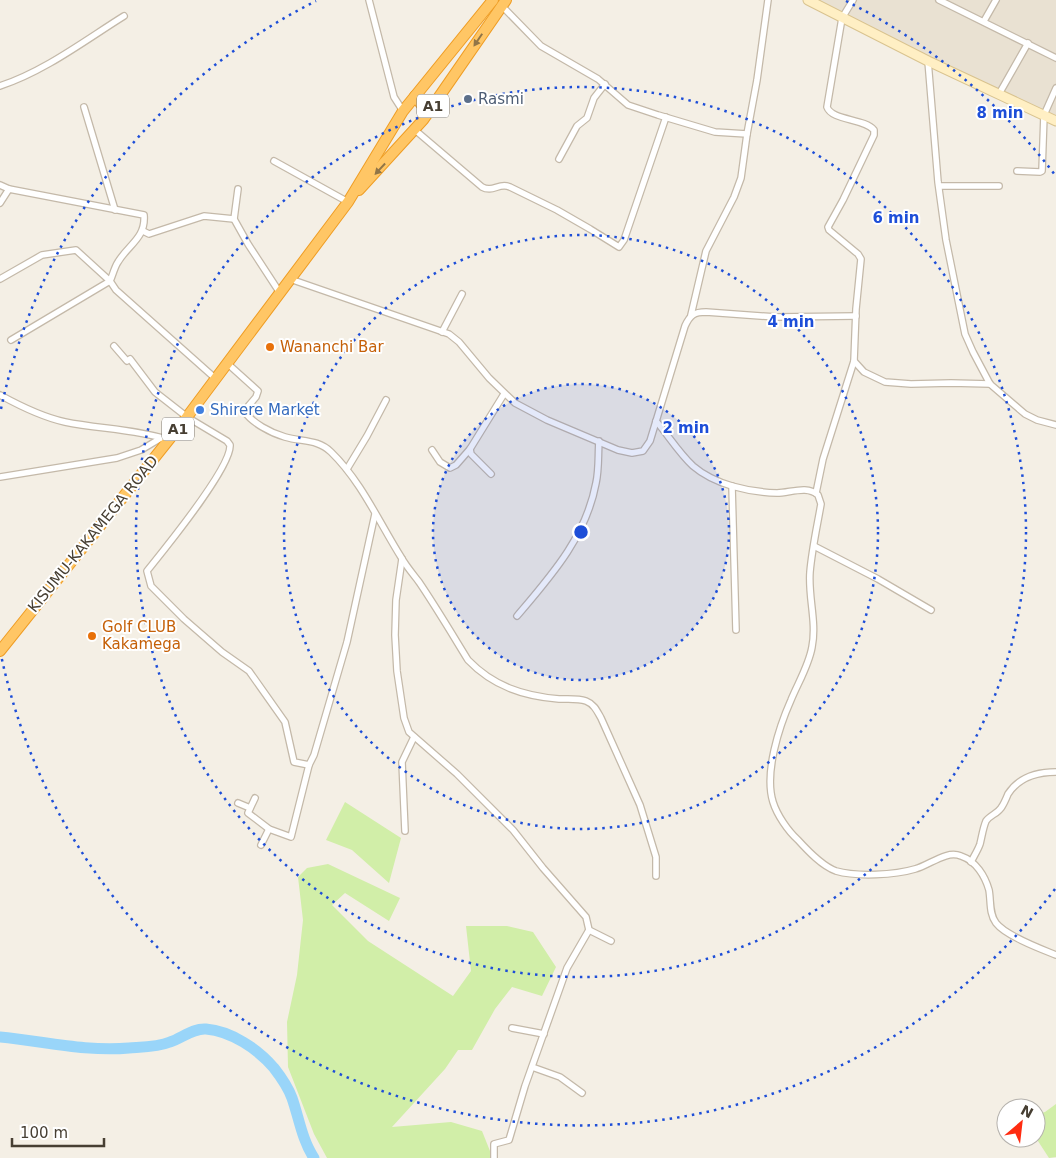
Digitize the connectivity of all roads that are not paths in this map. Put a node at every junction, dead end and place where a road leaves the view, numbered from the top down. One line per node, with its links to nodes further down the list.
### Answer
1 (369, 0): 21 (street)
2 (768, 0): 26 (street)
3 (808, 0): 9 (main road)
4 (853, 0): 9 (street)
5 (939, 0): 10 (street)
6 (996, 0): 10 (street)
7 (500, 2): 14 (street); 18 (highway, KISUMU-KAKAMEGA ROAD / A1); 20 (highway, KISUMU-KAKAMEGA ROAD / A1, one-way to 20)
8 (124, 16): 15 (street)
9 (842, 18): 13 (main road); 46 (street)
10 (984, 21): 11 (street)
11 (1028, 43): 12 (street); 17 (street)
12 (1056, 58)
13 (928, 61): 17 (main road); 31 (street)
14 (604, 84): 23 (street); 27 (street)
15 (0, 86)
16 (1056, 88): 22 (street)
17 (999, 94): 22 (main road)
18 (415, 96): 20 (highway); 21 (highway, KISUMU-KAKAMEGA ROAD / A1)
19 (84, 107): 37 (street)
20 (431, 108): 25 (highway, KISUMU-KAKAMEGA ROAD / A1)
21 (403, 111): 35 (highway, KISUMU-KAKAMEGA ROAD / A1)
22 (1044, 115): 24 (main road); 29 (street)
23 (666, 117): 25 (street); 26 (street)
24 (1056, 121)
25 (415, 130): 35 (highway, KISUMU-KAKAMEGA ROAD / A1, one-way to 35)
26 (747, 134): 45 (street)
27 (559, 159)
28 (274, 161): 35 (street)
29 (1017, 171)
30 (0, 185): 33 (street)
31 (939, 186): 32 (street); 53 (street)
32 (999, 186)
33 (9, 189): 36 (street); 37 (street)
34 (238, 189): 38 (street)
35 (348, 202): 41 (highway, KISUMU-KAKAMEGA ROAD / A1)
36 (0, 203)
37 (115, 210): 39 (street)
38 (234, 219): 39 (street); 43 (street)
39 (143, 231): 42 (street)
40 (0, 279): 42 (street)
41 (290, 280): 43 (highway, KISUMU-KAKAMEGA ROAD / A1); 47 (street)
42 (110, 281): 48 (street); 52 (street)
43 (280, 293): 51 (highway, KISUMU-KAKAMEGA ROAD / A1)
44 (462, 294): 47 (street)
45 (691, 315): 46 (street); 58 (street)
46 (856, 316): 50 (street)
47 (442, 332): 54 (street)
48 (11, 340)
49 (114, 346): 57 (street)
50 (854, 361): 53 (street); 68 (street)
51 (228, 364): 52 (highway, KISUMU-KAKAMEGA ROAD / A1); 64 (street)
52 (216, 379): 57 (highway, KISUMU-KAKAMEGA ROAD / A1)
53 (990, 384): 59 (street)
54 (504, 394): 61 (street); 62 (street)
55 (0, 395): 60 (street)
56 (386, 400): 64 (street)
57 (188, 417): 60 (highway, KISUMU-KAKAMEGA ROAD / A1); 77 (street)
58 (656, 421): 61 (street); 67 (street)
59 (1056, 425)
60 (165, 439): 66 (street); 75 (highway, KISUMU-KAKAMEGA ROAD / A1)
61 (599, 441): 73 (street)
62 (470, 449): 63 (street); 65 (street)
63 (432, 450)
64 (347, 469): 69 (street)
65 (491, 474)
66 (0, 477)
67 (732, 486): 68 (street); 74 (street)
68 (816, 493): 70 (street)
69 (375, 514): 71 (street); 77 (street)
70 (814, 546): 72 (street); 85 (street)
71 (402, 559): 76 (street); 86 (street)
72 (931, 610)
73 (517, 616)
74 (736, 630)
75 (0, 651)
76 (414, 737): 83 (street); 87 (street)
77 (309, 765): 82 (street)
78 (1056, 772): 85 (street)
79 (255, 798): 81 (street)
80 (238, 803): 81 (street)
81 (250, 808): 82 (street)
82 (269, 829): 84 (street)
83 (405, 832)
84 (261, 845)
85 (971, 862): 89 (street)
86 (656, 876)
87 (589, 930): 88 (street); 91 (street)
88 (611, 941)
89 (1056, 954)
90 (512, 1028): 91 (street)
91 (544, 1034): 92 (street)
92 (532, 1067): 93 (street); 94 (street)
93 (582, 1093)
94 (494, 1158)

